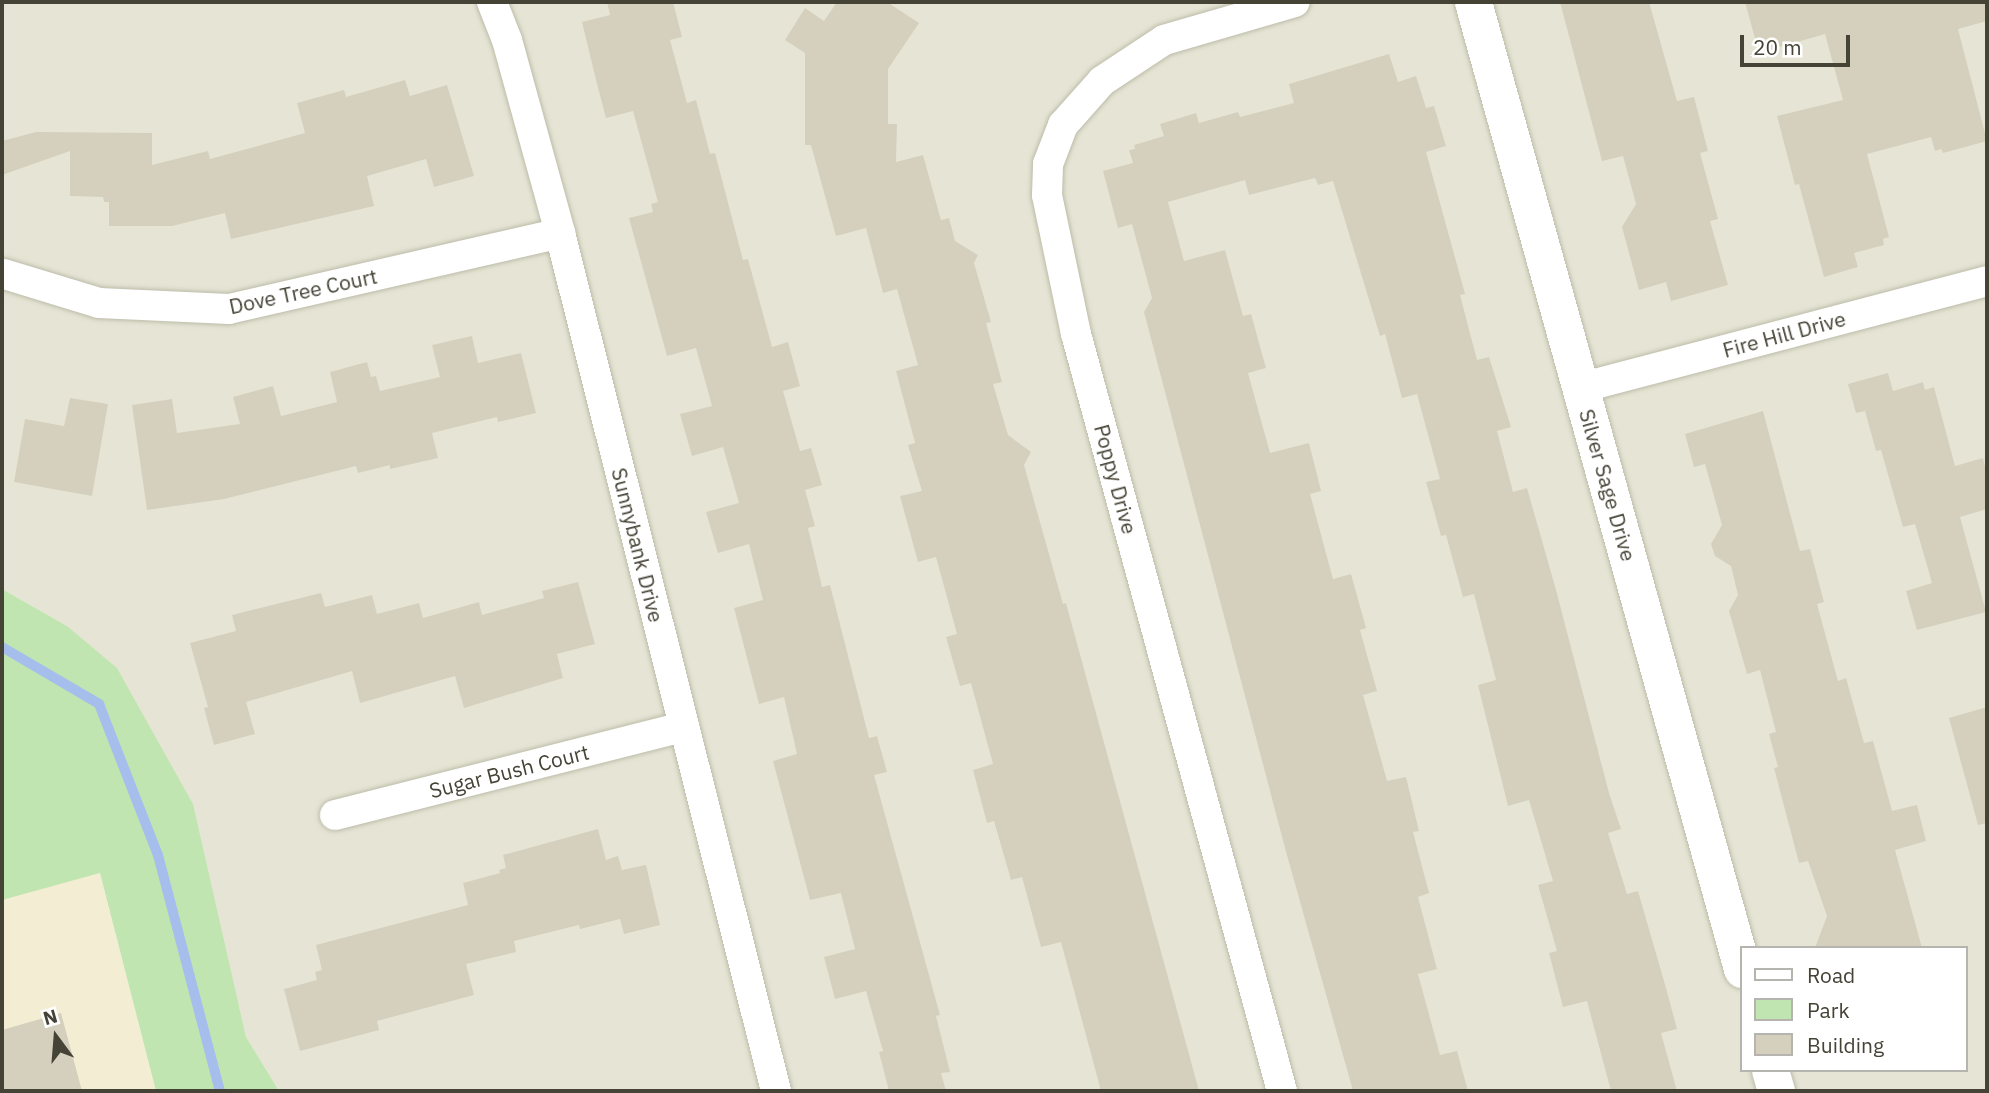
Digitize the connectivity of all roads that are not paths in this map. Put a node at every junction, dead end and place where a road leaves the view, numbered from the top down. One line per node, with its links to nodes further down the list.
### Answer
1 (492, 2): 4 (street, Sunnybank Drive)
2 (1295, 2): 13 (street, Poppy Drive)
3 (1473, 2): 7 (street, Silver Sage Drive)
4 (560, 233): 5 (street, Dove Tree Court); 8 (street, Sunnybank Drive)
5 (4, 274)
6 (1987, 281): 7 (street, Fire Hill Drive)
7 (1580, 388): 10 (street, Silver Sage Drive)
8 (684, 727): 9 (street, Sugar Bush Court); 12 (street, Sunnybank Drive)
9 (335, 815)
10 (1741, 965)
11 (1771, 1072): 14 (street)
12 (776, 1091)
13 (1282, 1091)
14 (1776, 1091)

